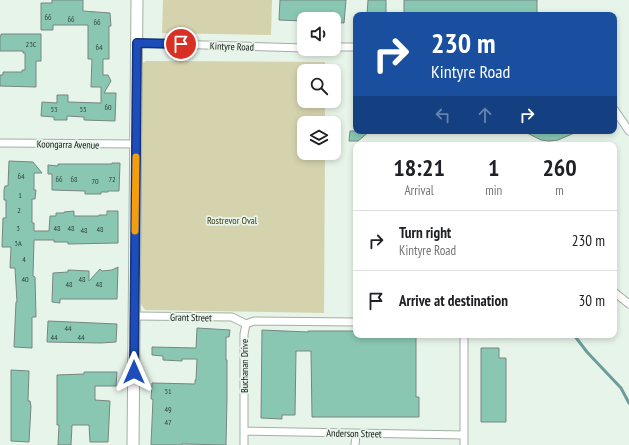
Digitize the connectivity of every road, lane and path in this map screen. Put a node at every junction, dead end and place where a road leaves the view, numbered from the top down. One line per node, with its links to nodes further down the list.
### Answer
1 (137, 0): 2 (street)
2 (137, 43): 5 (street, Kintyre Road); 9 (street)
3 (341, 47): 4 (street)
4 (353, 47)
5 (297, 48)
6 (617, 114): 7 (street)
7 (629, 131)
8 (0, 143): 9 (street, Koongarra Avenue)
9 (136, 144): 12 (street)
10 (617, 294): 11 (street)
11 (629, 304)
12 (134, 316): 14 (street, Grant Street); 19 (street)
13 (353, 322): 14 (street, Buchanan Drive)
14 (246, 324): 16 (street, Buchanan Drive)
15 (464, 338): 18 (street)
16 (244, 431): 17 (street, Anderson Street); 20 (street, Buchanan Drive)
17 (356, 434): 18 (street, Anderson Street); 21 (street)
18 (464, 435): 22 (street)
19 (133, 445)
20 (244, 445)
21 (355, 445)
22 (464, 445)

